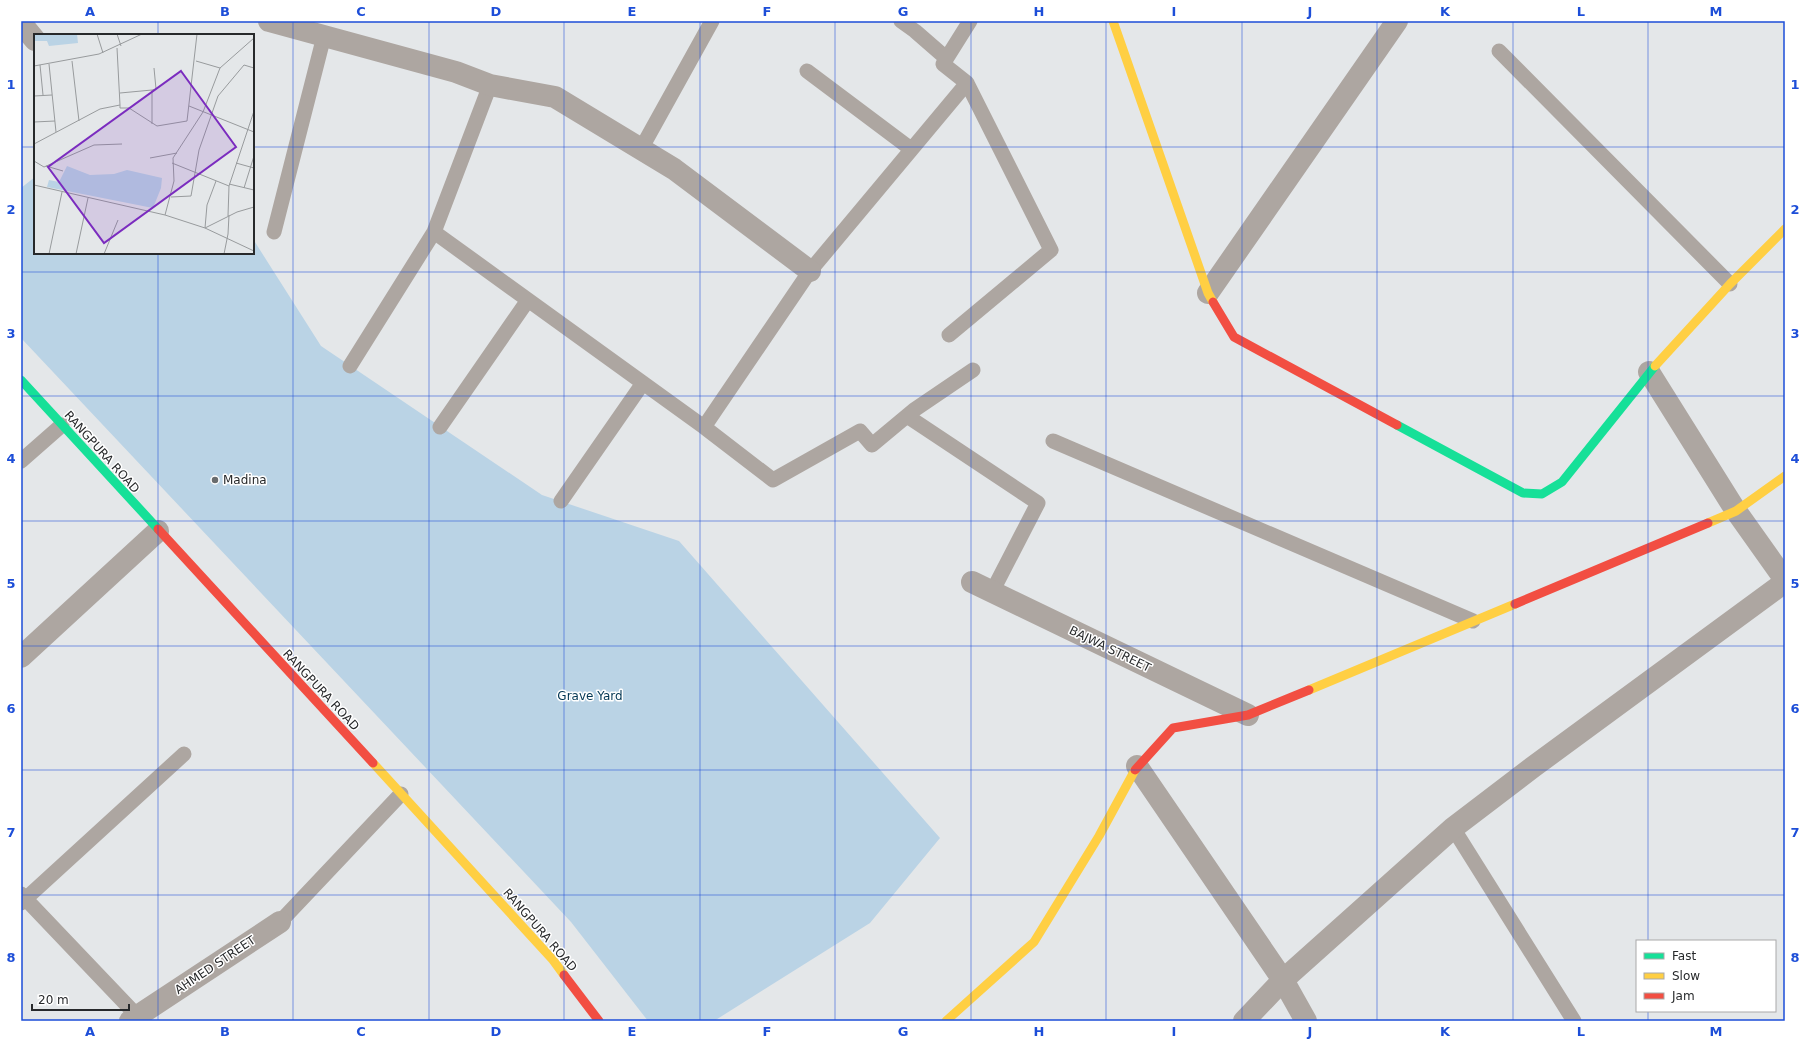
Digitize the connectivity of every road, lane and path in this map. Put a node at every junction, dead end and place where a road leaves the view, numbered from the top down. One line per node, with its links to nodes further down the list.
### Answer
1 (269, 21): 8 (street)
2 (712, 21): 15 (lane)
3 (901, 21): 11 (lane)
4 (970, 21): 11 (lane)
5 (1113, 21): 22 (street)
6 (1397, 21): 22 (street)
7 (21, 23): 9 (street)
8 (324, 36): 14 (street); 18 (lane)
9 (34, 39)
10 (1499, 52): 21 (lane)
11 (946, 58): 13 (lane)
12 (807, 71): 16 (lane)
13 (967, 83): 16 (lane); 24 (lane)
14 (490, 85): 15 (street); 19 (lane)
15 (641, 149): 20 (street)
16 (911, 149): 20 (lane)
17 (1785, 229): 21 (street)
18 (274, 232)
19 (434, 232): 23 (lane); 25 (lane)
20 (810, 271): 33 (lane)
21 (1730, 284): 27 (street)
22 (1208, 293): 27 (street)
23 (528, 300): 29 (lane); 32 (lane)
24 (950, 335)
25 (350, 366)
26 (973, 370): 30 (lane)
27 (1649, 372): 38 (street)
28 (21, 380): 31 (street, RANGPURA ROAD)
29 (643, 383): 33 (lane); 37 (lane)
30 (907, 416): 33 (lane); 42 (lane)
31 (62, 425): 35 (lane); 39 (street, RANGPURA ROAD)
32 (440, 427)
33 (704, 427)
34 (1053, 441): 43 (lane)
35 (21, 461)
36 (1785, 476): 38 (street)
37 (560, 501)
38 (1736, 511): 40 (street); 43 (street)
39 (158, 531): 44 (street); 48 (street, RANGPURA ROAD)
40 (1785, 581): 49 (street)
41 (972, 582): 42 (street, BAJWA STREET)
42 (992, 592): 45 (street, BAJWA STREET)
43 (1473, 621): 45 (street)
44 (21, 657)
45 (1248, 715): 47 (street)
46 (184, 754): 50 (lane)
47 (1137, 766): 52 (street); 55 (street)
48 (401, 794): 51 (lane); 54 (street, RANGPURA ROAD)
49 (1453, 828): 52 (street); 58 (lane)
50 (22, 898): 53 (lane)
51 (280, 922): 53 (street, AHMED STREET)
52 (1283, 980): 56 (street); 57 (street)
53 (137, 1020)
54 (599, 1021)
55 (946, 1021)
56 (1244, 1021)
57 (1306, 1021)
58 (1574, 1021)

